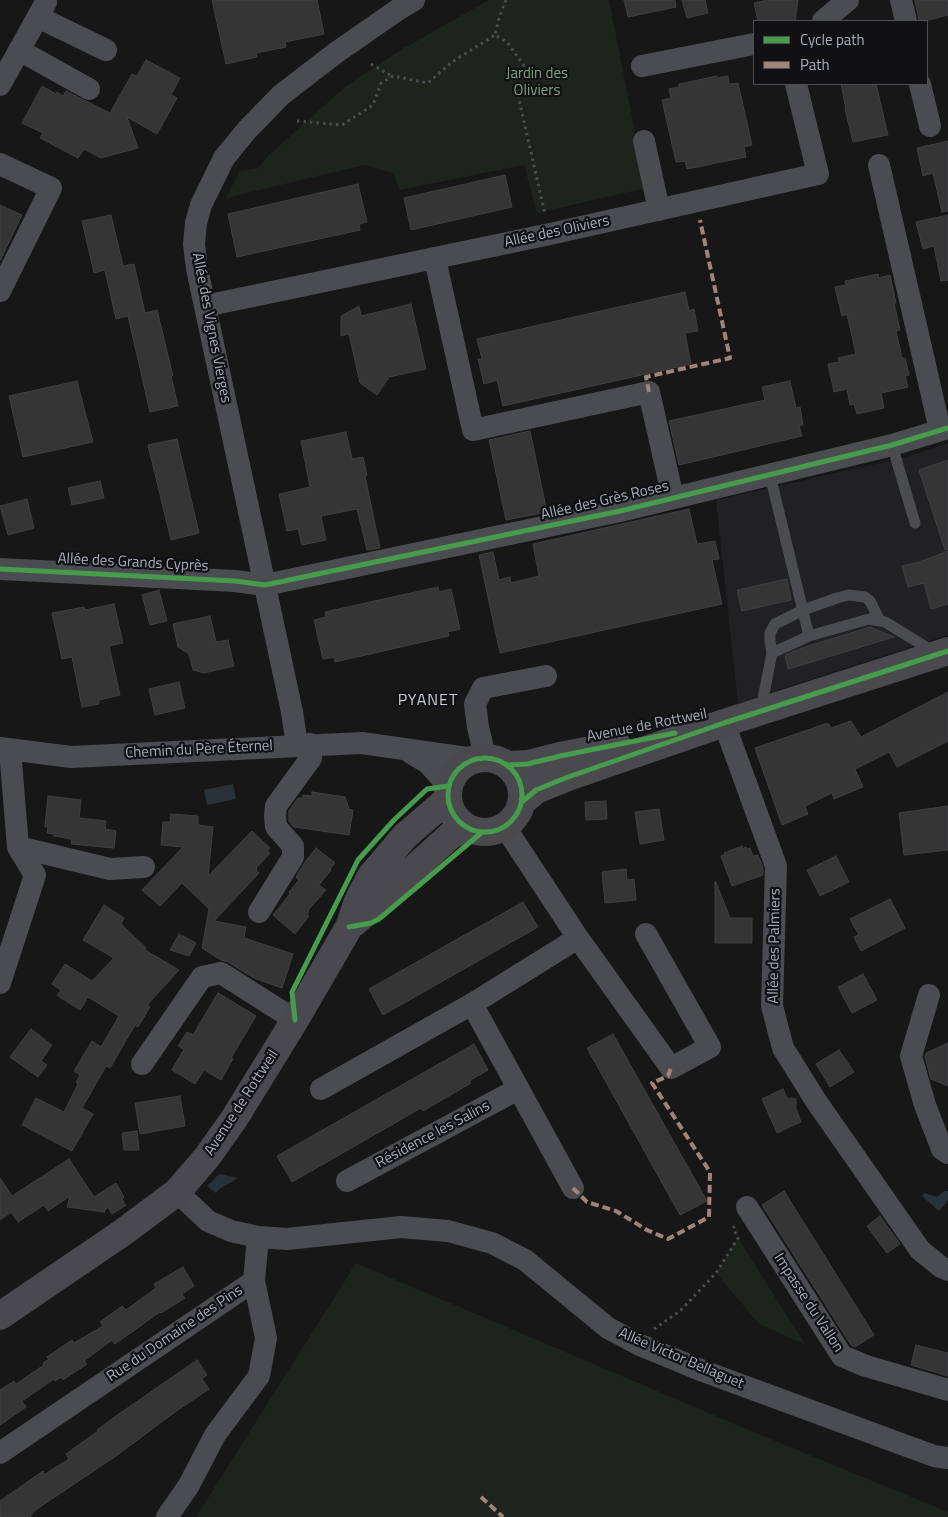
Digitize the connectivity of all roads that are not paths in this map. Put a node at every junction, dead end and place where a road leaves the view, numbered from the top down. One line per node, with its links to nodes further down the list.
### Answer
1 (414, 0): 21 (street, Allée des Vignes Vierges)
2 (848, 0): 4 (street)
3 (901, 0): 5 (street)
4 (824, 20)
5 (906, 20)
6 (753, 44): 9 (street)
7 (19, 50): 8 (street); 10 (street); 13 (street)
8 (106, 50)
9 (642, 66)
10 (0, 85)
11 (796, 85): 18 (street, Allée des Oliviers)
12 (920, 85): 14 (street)
13 (89, 89)
14 (930, 126)
15 (644, 141): 18 (street)
16 (0, 164): 20 (street)
17 (878, 165): 22 (street)
18 (659, 210): 19 (street, Allée des Oliviers)
19 (435, 259): 21 (street, Allée des Oliviers); 25 (street)
20 (0, 291)
21 (205, 306): 28 (street, Allée des Vignes Vierges)
22 (944, 429): 23 (street, Allée des Grès Roses)
23 (892, 444): 24 (street, Allée des Grès Roses); 26 (lane)
24 (770, 475): 25 (street, Allée des Grès Roses); 29 (lane)
25 (673, 498): 28 (street, Allée des Grès Roses)
26 (915, 522)
27 (0, 569): 28 (street, Allée des Grands Cyprès)
28 (265, 585): 37 (street, Allée des Vignes Vierges)
29 (803, 610): 30 (lane); 31 (lane); 32 (lane)
30 (880, 621): 31 (lane); 33 (lane)
31 (809, 636): 32 (lane)
32 (772, 653): 35 (lane)
33 (943, 653): 35 (main road)
34 (546, 676): 40 (street)
35 (761, 711): 36 (main road)
36 (724, 723): 41 (main road, Avenue de Rottweil); 43 (main road, Avenue de Rottweil); 65 (street, Allée des Palmiers)
37 (304, 745): 38 (street, Chemin du Père Éternel); 39 (street, Chemin du Père Éternel); 48 (street)
38 (398, 748): 40 (street, Chemin du Père Éternel); 42 (street, Chemin du Père Éternel)
39 (5, 749): 46 (street)
40 (478, 759): 41 (main road); 42 (main road)
41 (508, 765): 43 (main road)
42 (448, 793): 45 (main road); 49 (main road, Avenue de Rottweil)
43 (523, 801): 44 (main road)
44 (506, 827): 45 (main road); 51 (street)
45 (470, 829): 49 (main road, Avenue de Rottweil)
46 (18, 847): 47 (street); 52 (street)
47 (144, 867)
48 (259, 912)
49 (349, 927): 55 (main road, Avenue de Rottweil)
50 (646, 934): 51 (street)
51 (578, 938): 54 (street)
52 (0, 983)
53 (929, 995): 59 (street)
54 (472, 1004): 57 (street); 58 (street)
55 (295, 1020): 56 (street); 62 (main road, Avenue de Rottweil)
56 (142, 1064)
57 (518, 1088): 60 (street, Résidence les Salins); 61 (street)
58 (321, 1089)
59 (948, 1153)
60 (347, 1181)
61 (573, 1188)
62 (177, 1192): 64 (street, Allée Victor Bellaguet); 67 (main road, Avenue de Rottweil)
63 (747, 1207): 68 (street, Impasse du Vallon)
64 (258, 1237): 66 (street); 70 (street, Allée Victor Bellaguet)
65 (948, 1270)
66 (254, 1281): 69 (street, Rue du Domaine des Pins); 71 (street, Rue du Domaine des Pins)
67 (0, 1316)
68 (948, 1390)
69 (0, 1453)
70 (948, 1458)
71 (167, 1517)

